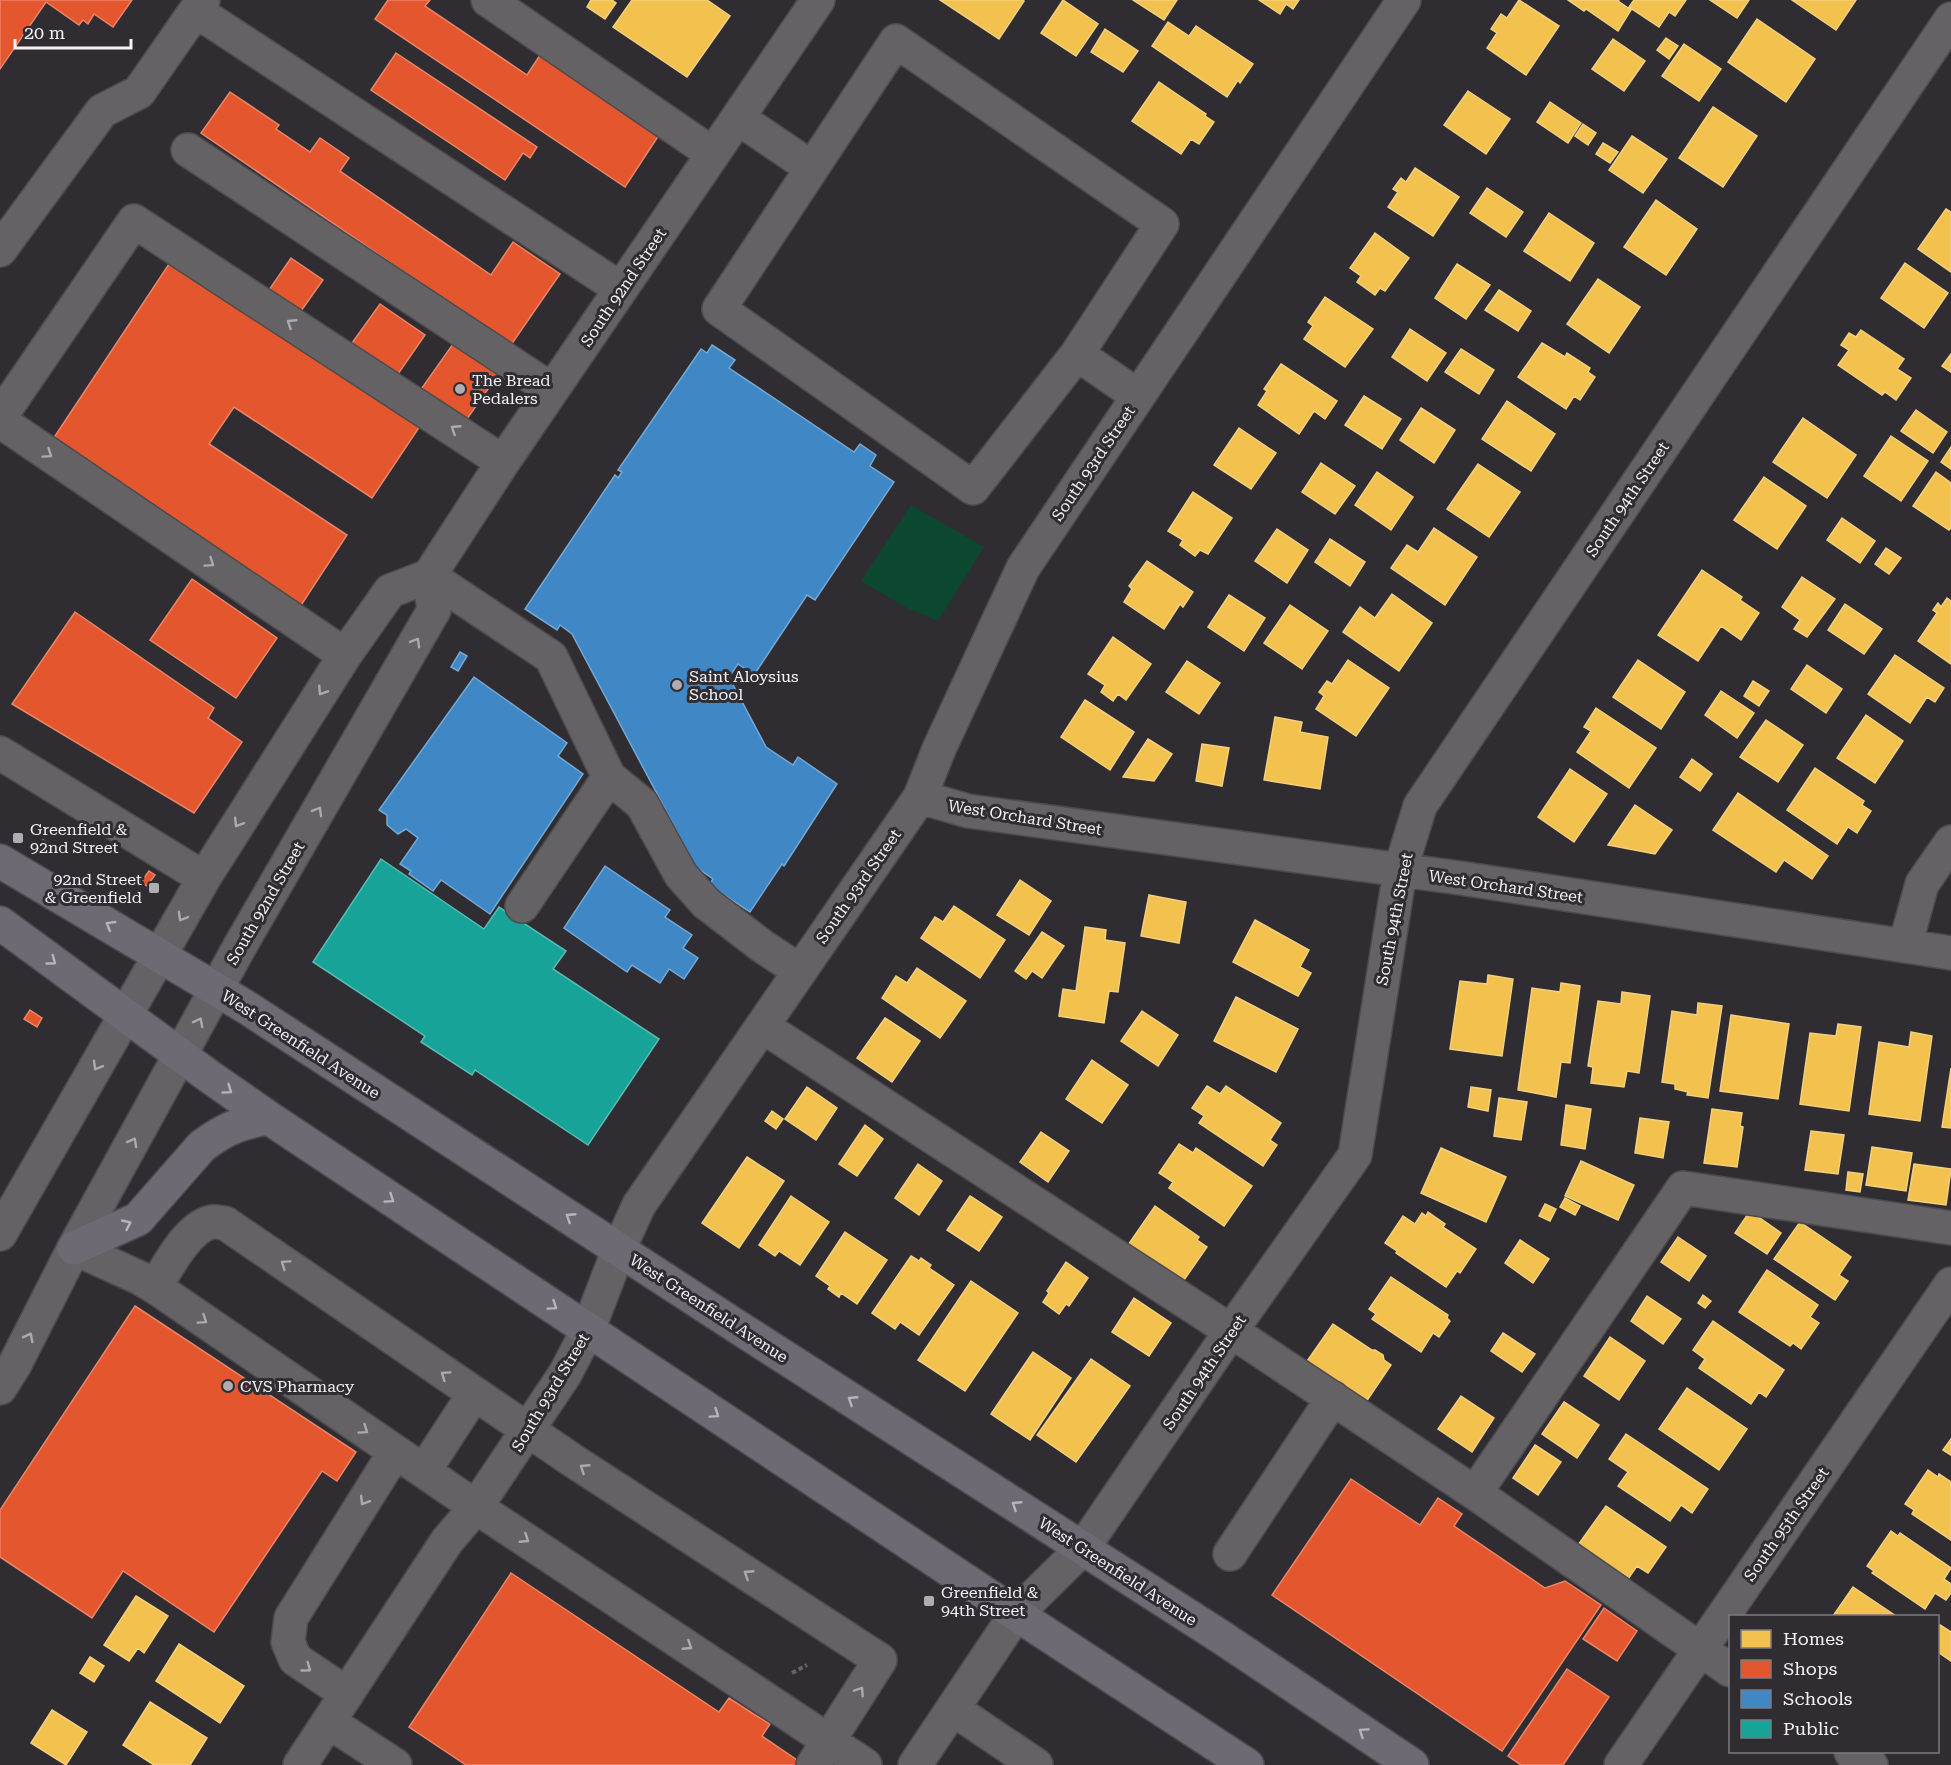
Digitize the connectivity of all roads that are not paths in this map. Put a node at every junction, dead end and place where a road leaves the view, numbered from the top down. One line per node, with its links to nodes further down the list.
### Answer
1 (488, 0): 8 (street)
2 (818, 0): 6 (street, South 92nd Street)
3 (1404, 0): 14 (street, South 93rd Street)
4 (199, 5): 10 (street); 11 (street)
5 (1951, 19): 24 (street, South 94th Street)
6 (738, 118): 8 (street, South 92nd Street); 9 (street)
7 (188, 150): 13 (street)
8 (713, 154): 11 (street, South 92nd Street)
9 (812, 168): 12 (street); 12 (street)
10 (0, 250)
11 (621, 290): 13 (street, South 92nd Street)
12 (1077, 354): 14 (street)
13 (552, 390): 16 (street, South 92nd Street)
14 (1138, 396): 21 (street, South 93rd Street)
15 (0, 419): 16 (street, one-way to 15); 18 (street, one-way to 18)
16 (503, 462): 17 (street, South 92nd Street)
17 (429, 576): 18 (street); 20 (street); 32 (street, South 92nd Street, one-way to 17)
18 (345, 655): 25 (street, one-way to 25)
19 (0, 753): 25 (street)
20 (609, 777): 26 (street); 31 (street)
21 (920, 797): 24 (street, West Orchard Street); 31 (street, South 93rd Street)
22 (1951, 842): 28 (street)
23 (0, 861): 30 (main road, West Greenfield Avenue, one-way to 23)
24 (1400, 871): 28 (street, West Orchard Street); 44 (street, South 94th Street)
25 (204, 878): 30 (street, one-way to 30)
26 (522, 906)
27 (0, 922): 33 (main road, one-way to 33)
28 (1905, 946): 29 (street, West Orchard Street)
29 (1951, 953)
30 (160, 955): 32 (main road, West Greenfield Avenue); 33 (street)
31 (800, 970): 34 (street, South 93rd Street)
32 (217, 989): 35 (street, South 92nd Street, one-way to 32); 40 (main road, West Greenfield Avenue, one-way to 32)
33 (127, 1016): 35 (main road); 38 (street, one-way to 38)
34 (762, 1026): 40 (street, South 93rd Street); 44 (street)
35 (181, 1056): 36 (main road, one-way to 36); 39 (street, South 92nd Street, one-way to 35)
36 (269, 1118): 39 (main road, one-way to 36); 43 (main road, one-way to 43)
37 (1951, 1228): 51 (street)
38 (0, 1234)
39 (74, 1248): 42 (street); 45 (street, South 92nd Street, one-way to 39)
40 (619, 1249): 43 (street, South 93rd Street); 53 (main road, West Greenfield Avenue, one-way to 40)
41 (1951, 1284): 56 (street, South 95th Street)
42 (154, 1287): 46 (street, one-way to 42); 49 (street, one-way to 49)
43 (588, 1330): 48 (street, South 93rd Street); 55 (main road, one-way to 55)
44 (1231, 1331): 47 (street); 53 (street, South 94th Street)
45 (0, 1388)
46 (474, 1394): 48 (street); 50 (street)
47 (1333, 1398): 51 (street); 54 (street)
48 (528, 1431): 52 (street, South 93rd Street); 61 (street, one-way to 48)
49 (395, 1452): 50 (street); 58 (street, one-way to 58)
50 (424, 1471): 52 (street)
51 (1475, 1493): 56 (street)
52 (476, 1507): 58 (street, South 93rd Street); 61 (street, one-way to 61)
53 (1083, 1548): 55 (street, South 94th Street); 69 (main road, West Greenfield Avenue, one-way to 53)
54 (1230, 1554)
55 (1016, 1614): 59 (street, South 94th Street); 68 (main road)
56 (1699, 1650): 57 (street); 70 (street, South 95th Street)
57 (1729, 1670)
58 (347, 1694): 60 (street, South 93rd Street)
59 (952, 1709): 66 (street, South 94th Street); 67 (street)
60 (329, 1722): 63 (street, South 93rd Street); 64 (street)
61 (820, 1752): 65 (street)
62 (1853, 1753): 71 (street)
63 (300, 1765)
64 (395, 1765)
65 (865, 1765)
66 (915, 1765)
67 (1036, 1765)
68 (1247, 1765)
69 (1412, 1765)
70 (1621, 1765)
71 (1871, 1765)

